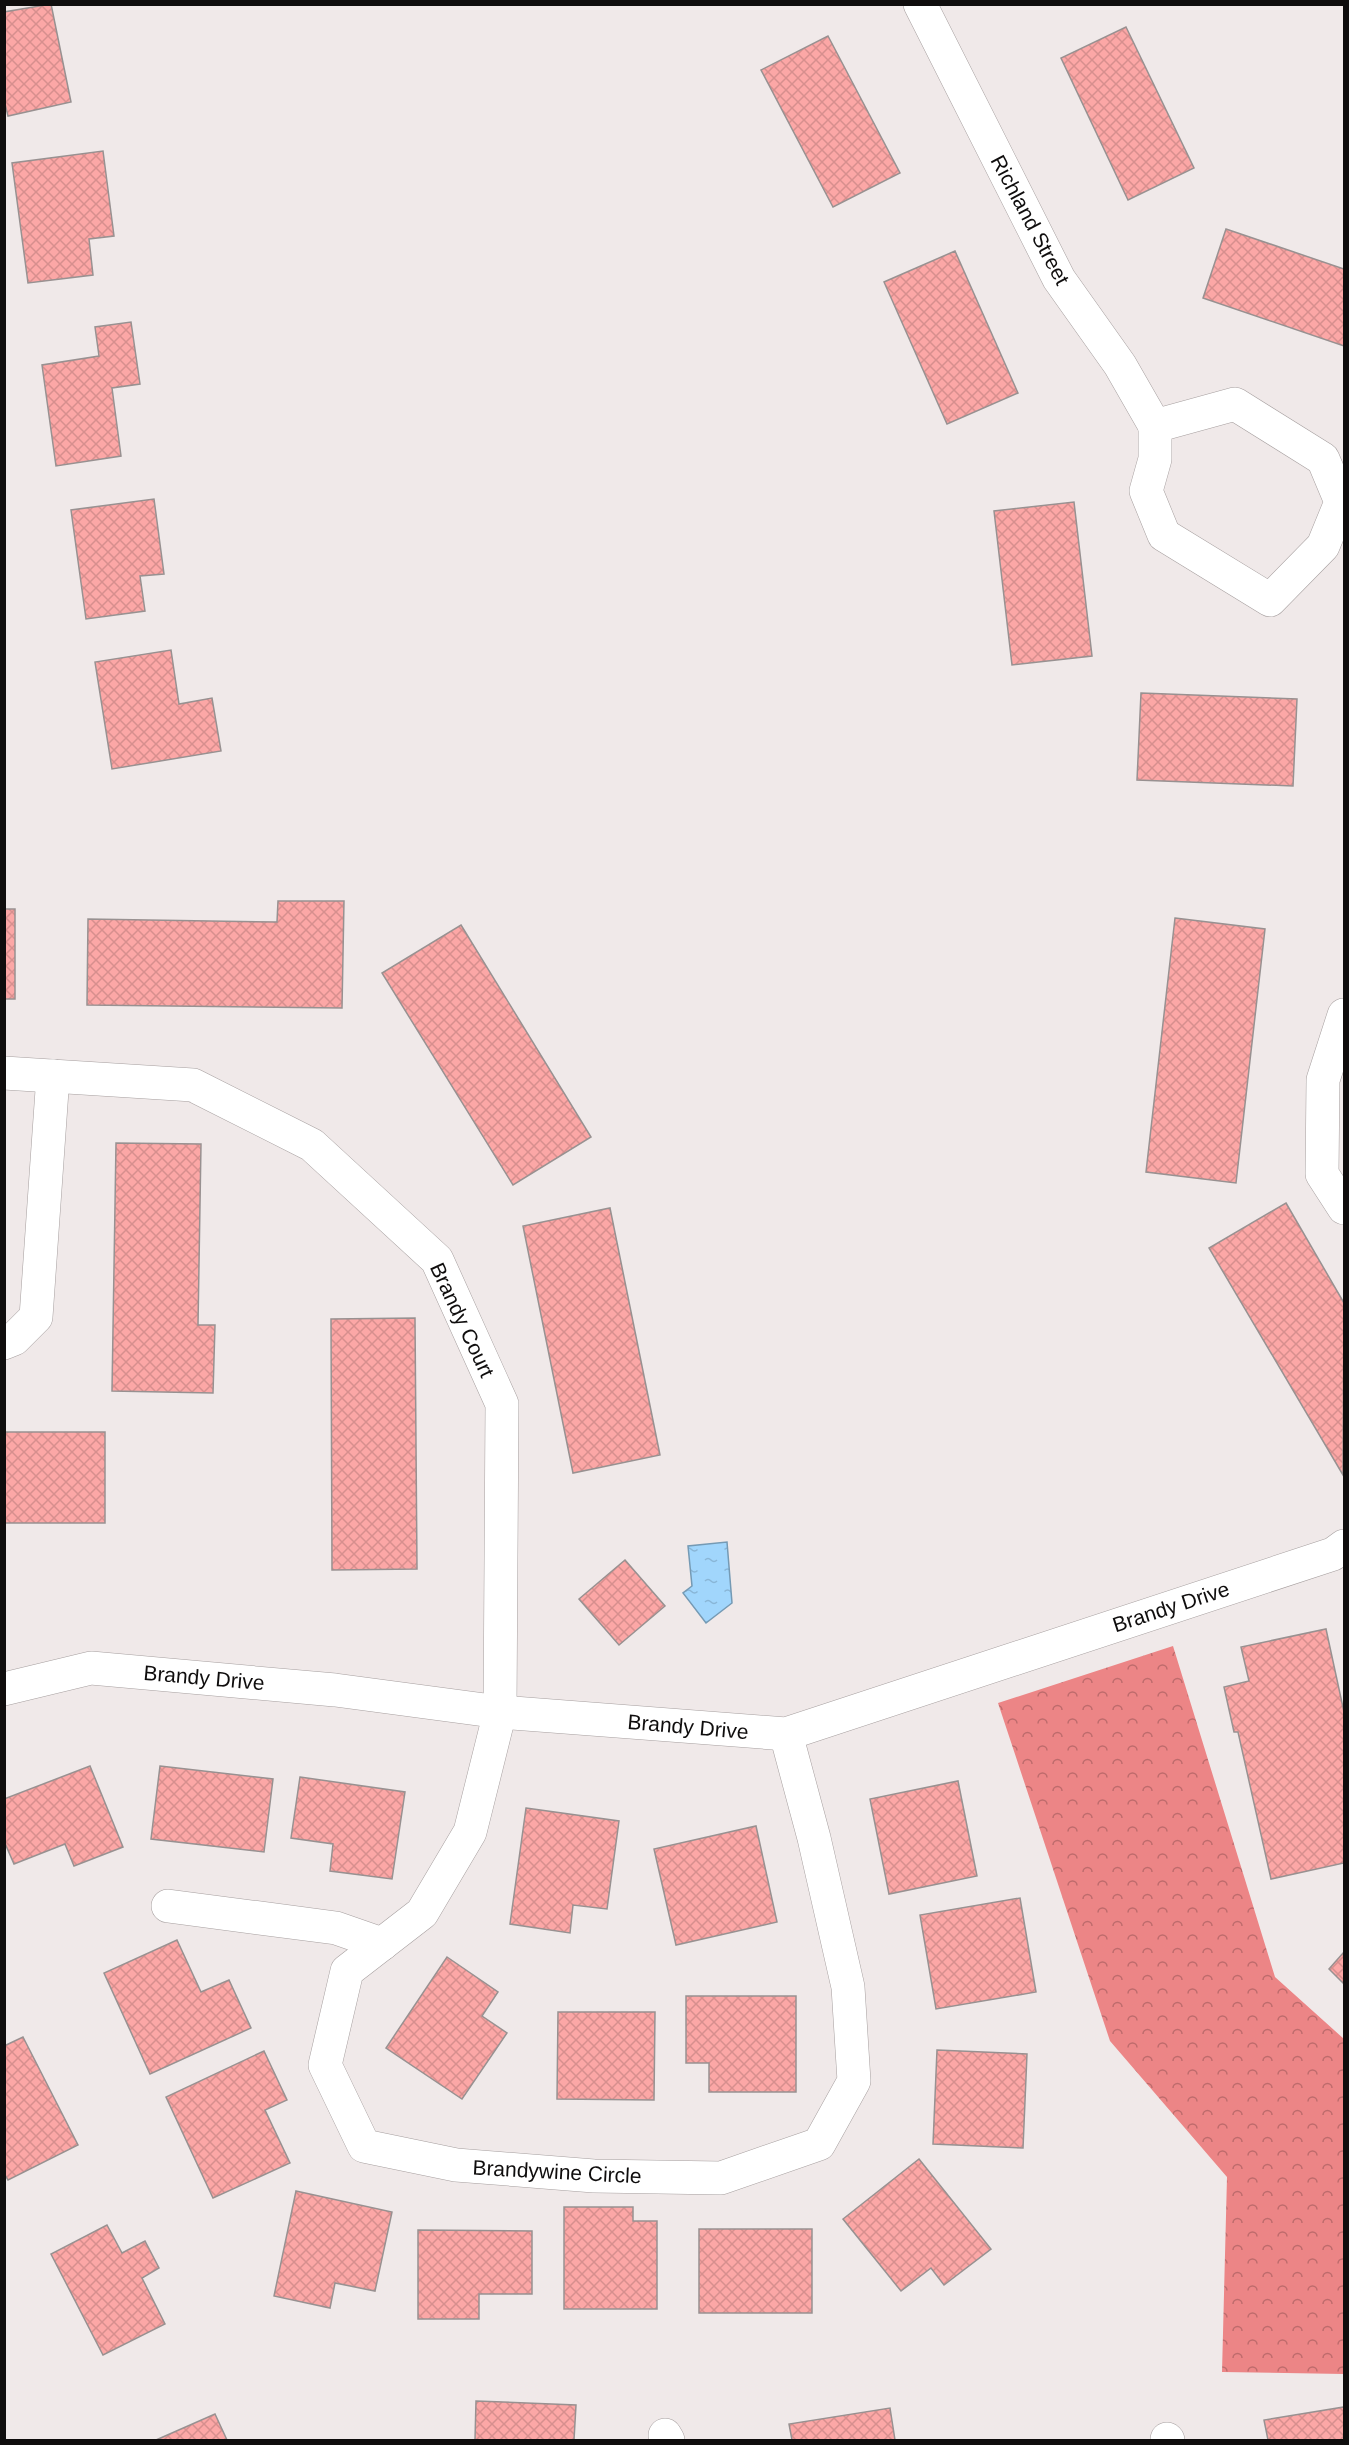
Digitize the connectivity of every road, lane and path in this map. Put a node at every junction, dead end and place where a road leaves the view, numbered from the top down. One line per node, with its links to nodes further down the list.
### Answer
1 (920, 4): 2 (street, Richland Street)
2 (1155, 426): 2 (street, Richland Street)
3 (1344, 1015): 6 (street)
4 (4, 1073): 5 (street, Brandy Court)
5 (53, 1076): 7 (street); 10 (street, Brandy Court)
6 (1344, 1208)
7 (4, 1343)
8 (1344, 1546): 11 (street, Brandy Drive)
9 (4, 1689): 10 (street, Brandy Drive)
10 (500, 1712): 11 (street, Brandy Drive); 13 (street, Brandywine Circle)
11 (786, 1734): 13 (street, Brandywine Circle)
12 (168, 1906): 13 (street)
13 (381, 1944)

